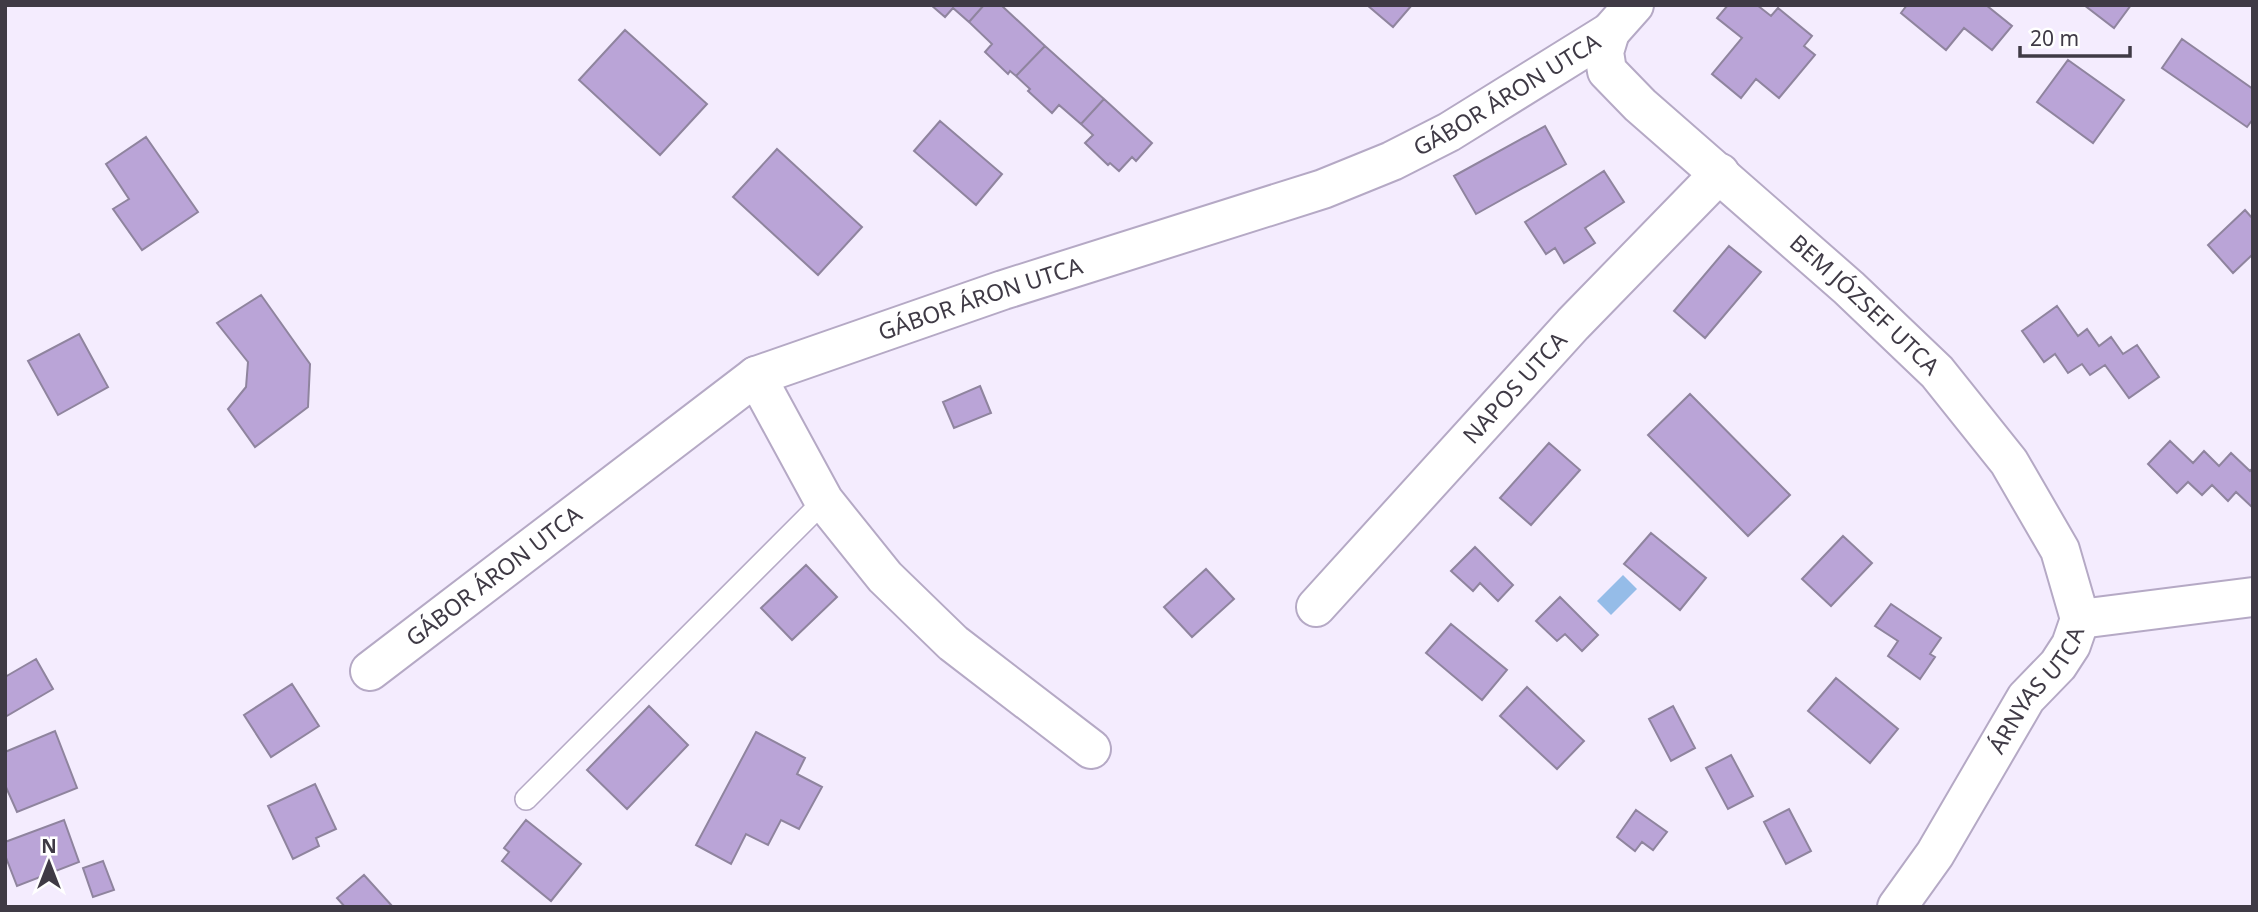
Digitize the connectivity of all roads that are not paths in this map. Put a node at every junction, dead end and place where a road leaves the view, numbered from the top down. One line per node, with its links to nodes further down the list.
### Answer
1 (1622, 19): 2 (street, BEM JÓZSEF UTCA); 3 (street, GÁBOR ÁRON UTCA)
2 (1720, 173): 6 (street, NAPOS UTCA); 7 (street, BEM JÓZSEF UTCA)
3 (756, 376): 4 (street); 8 (street, GÁBOR ÁRON UTCA)
4 (824, 501): 9 (street); 10 (lane)
5 (2253, 597): 7 (street, ÁRNYAS UTCA)
6 (1316, 607)
7 (2080, 620): 11 (street, ÁRNYAS UTCA)
8 (370, 671)
9 (1091, 748)
10 (526, 799)
11 (1897, 907)

